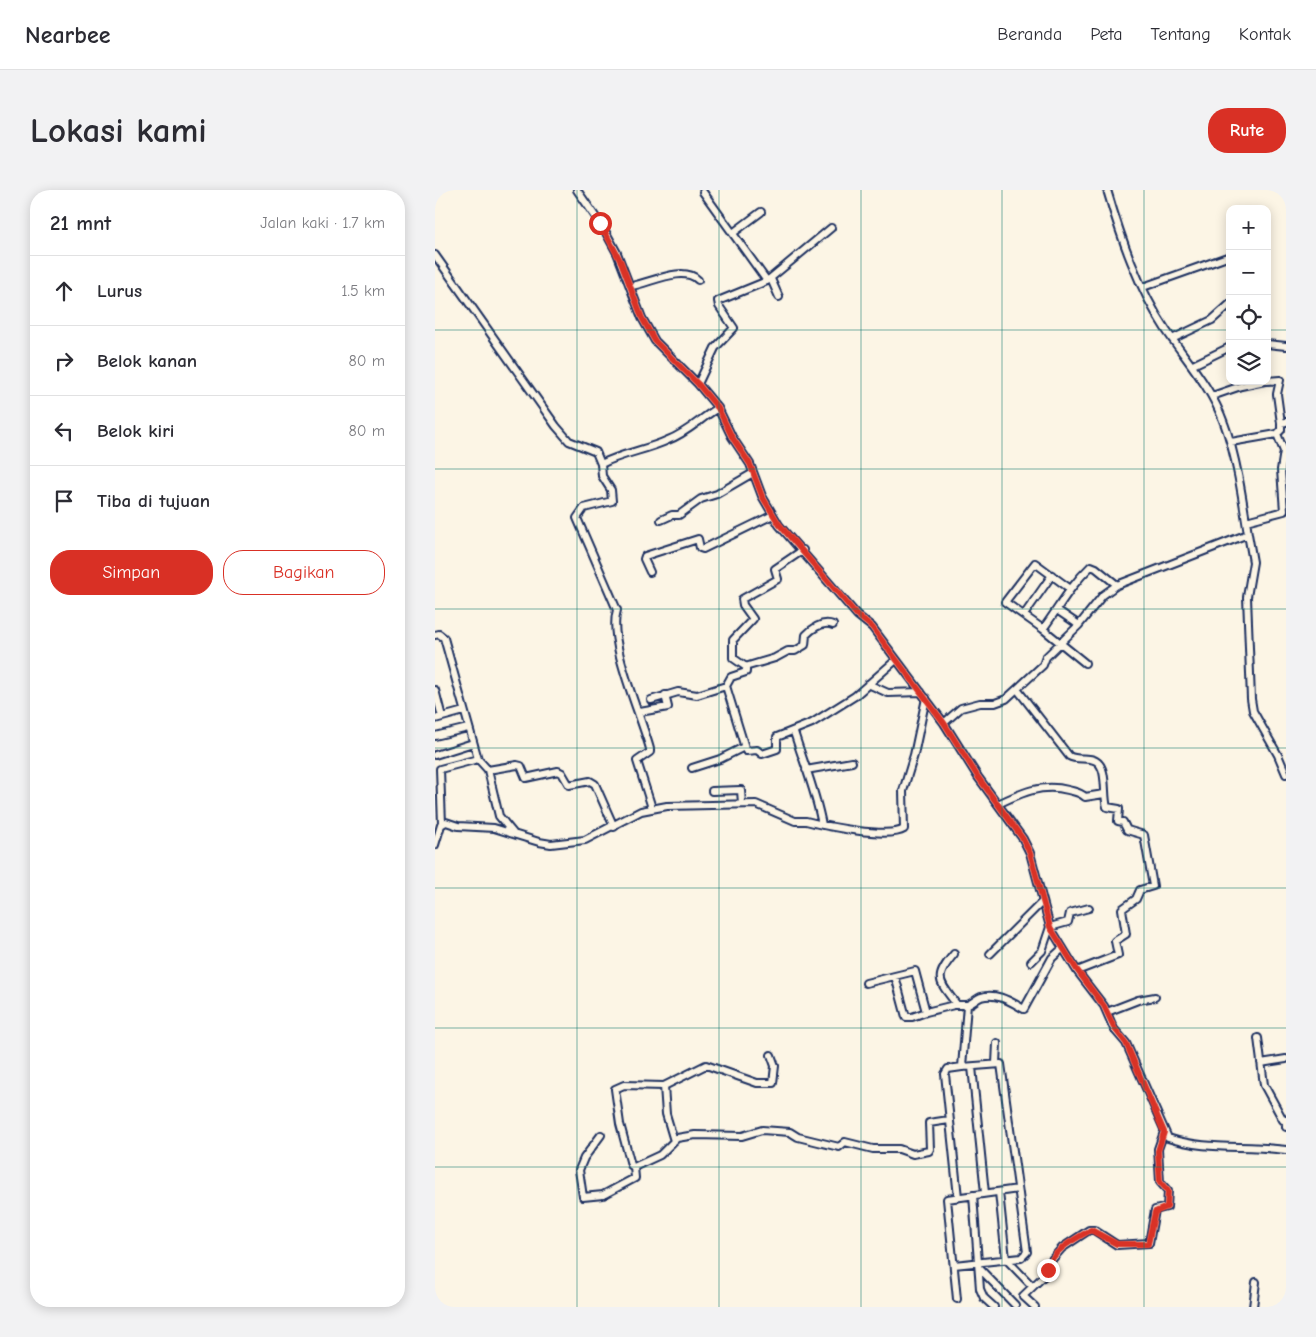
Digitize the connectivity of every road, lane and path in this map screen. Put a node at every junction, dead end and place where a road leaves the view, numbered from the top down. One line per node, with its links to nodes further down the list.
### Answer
1 (577, 190): 11 (street)
2 (1107, 190): 12 (street)
3 (703, 192): 6 (street)
4 (761, 212): 6 (street)
5 (831, 228): 10 (street)
6 (733, 233): 10 (street)
7 (435, 255): 28 (street)
8 (1226, 257): 12 (street)
9 (698, 280): 11 (street)
10 (769, 280): 13 (street); 21 (street)
11 (631, 286): 21 (street)
12 (1143, 287): 15 (street)
13 (779, 297)
14 (1226, 308): 15 (street)
15 (1173, 339): 19 (street)
16 (1271, 344): 17 (street)
17 (1286, 346)
18 (1226, 349): 19 (street)
19 (1193, 366): 23 (street)
20 (1271, 381): 25 (street)
21 (698, 384): 24 (street)
22 (1246, 385): 23 (street)
23 (1212, 396): 27 (street)
24 (718, 408): 28 (street); 29 (street)
25 (1283, 423): 26 (street)
26 (1277, 434): 27 (street); 30 (street)
27 (1231, 442): 33 (street)
28 (601, 464): 59 (street)
29 (753, 473): 31 (street); 32 (street)
30 (1284, 479): 33 (street)
31 (773, 515): 35 (street); 36 (street)
32 (661, 520)
33 (1246, 520): 34 (street)
34 (1248, 534): 38 (street); 74 (street)
35 (803, 550): 47 (street); 49 (street)
36 (651, 572)
37 (1052, 575): 39 (street); 41 (street); 41 (street)
38 (1117, 585): 39 (street); 43 (street)
39 (1069, 588): 40 (street)
40 (1057, 610): 43 (street); 44 (street)
41 (1024, 615): 44 (street)
42 (833, 625): 49 (street)
43 (1079, 625): 46 (street)
44 (1043, 629): 46 (street)
45 (435, 635): 58 (street)
46 (1061, 644): 48 (street); 52 (street)
47 (896, 660): 50 (street); 54 (street)
48 (1085, 663)
49 (745, 667): 51 (street)
50 (868, 684): 54 (street); 63 (street)
51 (727, 686): 55 (street); 66 (street)
52 (1017, 689): 61 (street); 76 (street)
53 (435, 690): 60 (street)
54 (921, 692): 56 (street)
55 (665, 695): 57 (street); 59 (street)
56 (926, 698): 61 (street); 81 (street)
57 (651, 700)
58 (464, 712): 60 (street); 62 (street)
59 (639, 712): 79 (street)
60 (438, 718)
61 (944, 723): 78 (street)
62 (468, 728): 64 (street); 65 (street)
63 (794, 732): 66 (street); 73 (street)
64 (435, 736)
65 (473, 743): 67 (street); 68 (street)
66 (744, 747): 70 (street)
67 (435, 755)
68 (478, 759): 71 (street); 72 (street)
69 (851, 762): 73 (street)
70 (693, 768)
71 (437, 770): 80 (street)
72 (488, 770): 82 (street); 83 (street)
73 (806, 770): 81 (street)
74 (1286, 774)
75 (712, 791): 77 (street)
76 (1104, 794): 78 (street); 92 (street)
77 (742, 804): 79 (street); 81 (street)
78 (997, 804): 85 (street)
79 (652, 808): 82 (street)
80 (442, 824): 83 (street); 84 (street)
81 (822, 825)
82 (614, 827): 83 (street)
83 (514, 834)
84 (435, 846)
85 (1042, 902): 87 (street); 90 (street)
86 (1089, 908): 87 (street)
87 (1050, 927): 88 (street); 91 (street)
88 (1063, 948): 92 (street); 97 (street)
89 (954, 954): 96 (street)
90 (990, 954)
91 (1031, 962)
92 (1077, 970): 99 (street)
93 (895, 976): 94 (street); 98 (street); 98 (street)
94 (866, 983)
95 (1155, 996): 99 (street)
96 (957, 1005): 97 (street); 98 (street)
97 (967, 1005): 107 (street)
98 (926, 1012)
99 (1107, 1012): 111 (street)
100 (1258, 1038): 104 (street)
101 (997, 1043): 105 (street)
102 (771, 1055): 108 (street)
103 (1286, 1059): 104 (street)
104 (1261, 1063): 110 (street)
105 (996, 1064): 106 (street); 116 (street)
106 (972, 1066): 107 (street); 118 (street)
107 (962, 1068): 109 (street)
108 (664, 1086): 113 (street); 115 (street)
109 (949, 1120): 113 (street); 120 (street)
110 (1286, 1126)
111 (1164, 1132): 114 (street); 125 (street)
112 (601, 1135): 115 (street)
113 (675, 1141): 115 (street)
114 (1286, 1150)
115 (634, 1167)
116 (1018, 1189): 117 (street); 121 (street)
117 (999, 1192): 118 (street); 121 (street)
118 (985, 1193): 119 (street)
119 (973, 1195): 120 (street); 123 (street)
120 (958, 1197): 122 (street)
121 (1006, 1259): 123 (street); 125 (street)
122 (954, 1265): 123 (street); 126 (street)
123 (979, 1265): 127 (street); 128 (street)
124 (1256, 1282): 130 (street)
125 (1032, 1286): 129 (street)
126 (957, 1299)
127 (1015, 1305)
128 (994, 1307)
129 (1035, 1307)
130 (1253, 1307)

